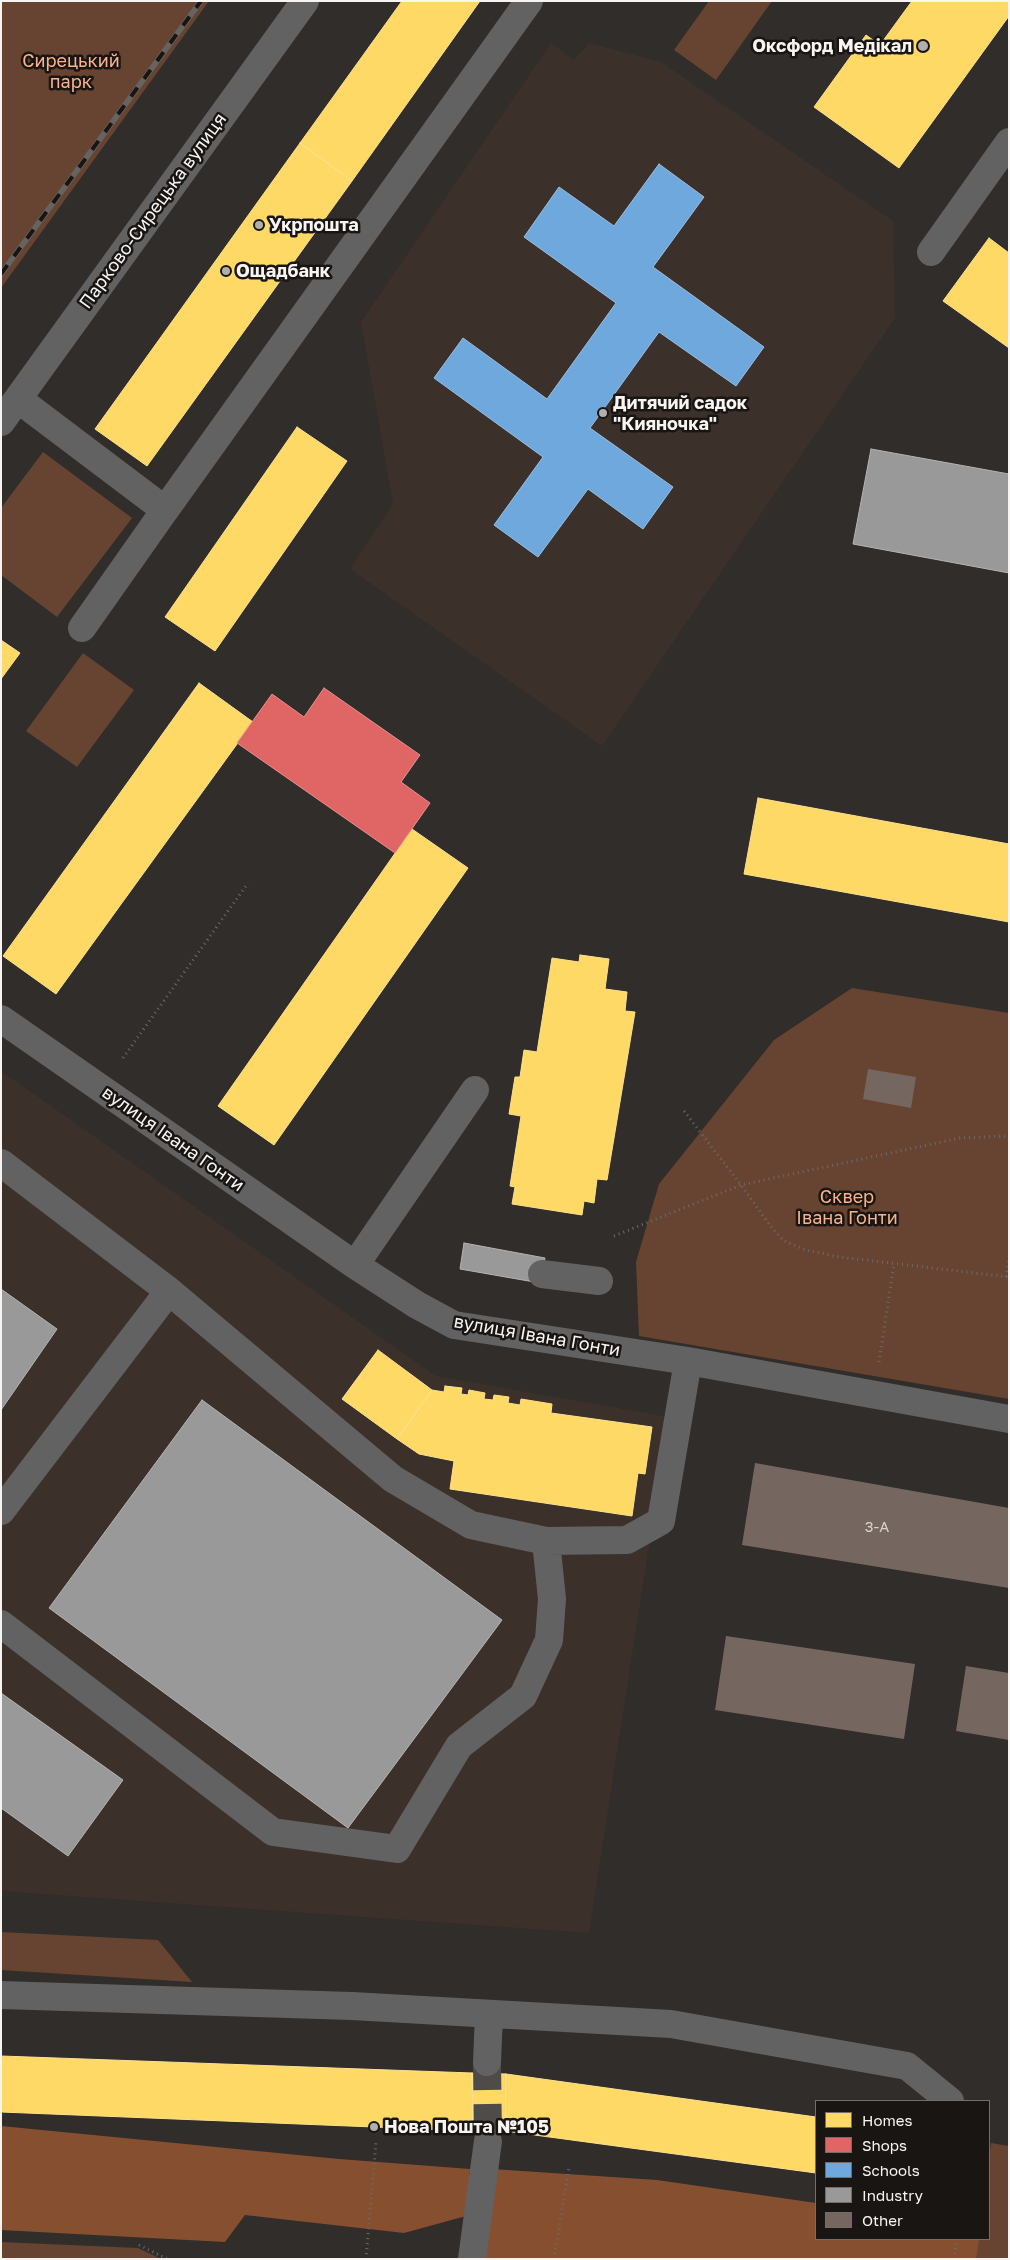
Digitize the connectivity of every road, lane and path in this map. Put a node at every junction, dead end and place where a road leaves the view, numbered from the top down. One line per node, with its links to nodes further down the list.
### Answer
1 (305, 1): 5 (street, Парково-Сирецька вулиця)
2 (529, 1): 7 (street)
3 (1009, 142): 4 (street)
4 (930, 252)
5 (18, 399): 6 (street, Парково-Сирецька вулиця); 7 (street)
6 (1, 422)
7 (165, 510): 8 (street)
8 (82, 628)
9 (248, 883): 11 (path)
10 (1, 1019): 20 (street, вулиця Івана Гонти)
11 (123, 1058)
12 (475, 1090): 20 (street)
13 (684, 1111): 16 (path)
14 (1009, 1136): 16 (path)
15 (1, 1163): 24 (street)
16 (741, 1184): 17 (path); 19 (path)
17 (614, 1236)
18 (1009, 1259): 22 (path)
19 (894, 1264): 22 (path); 26 (path)
20 (355, 1265): 25 (street, вулиця Івана Гонти)
21 (542, 1274): 23 (street)
22 (1008, 1277)
23 (599, 1281)
24 (169, 1291): 28 (street); 29 (street)
25 (688, 1361): 27 (street, вулиця Івана Гонти); 29 (street)
26 (879, 1362)
27 (1009, 1419)
28 (1, 1511)
29 (546, 1541): 30 (street)
30 (1, 1624)
31 (1, 1995): 32 (street)
32 (489, 2014): 33 (street); 34 (street)
33 (487, 2062)
34 (949, 2100)
35 (488, 2141): 42 (street)
36 (376, 2142): 41 (path)
37 (569, 2167): 43 (path)
38 (957, 2240): 44 (path)
39 (139, 2245): 40 (path)
40 (167, 2259)
41 (366, 2259)
42 (472, 2259)
43 (554, 2259)
44 (954, 2259)

